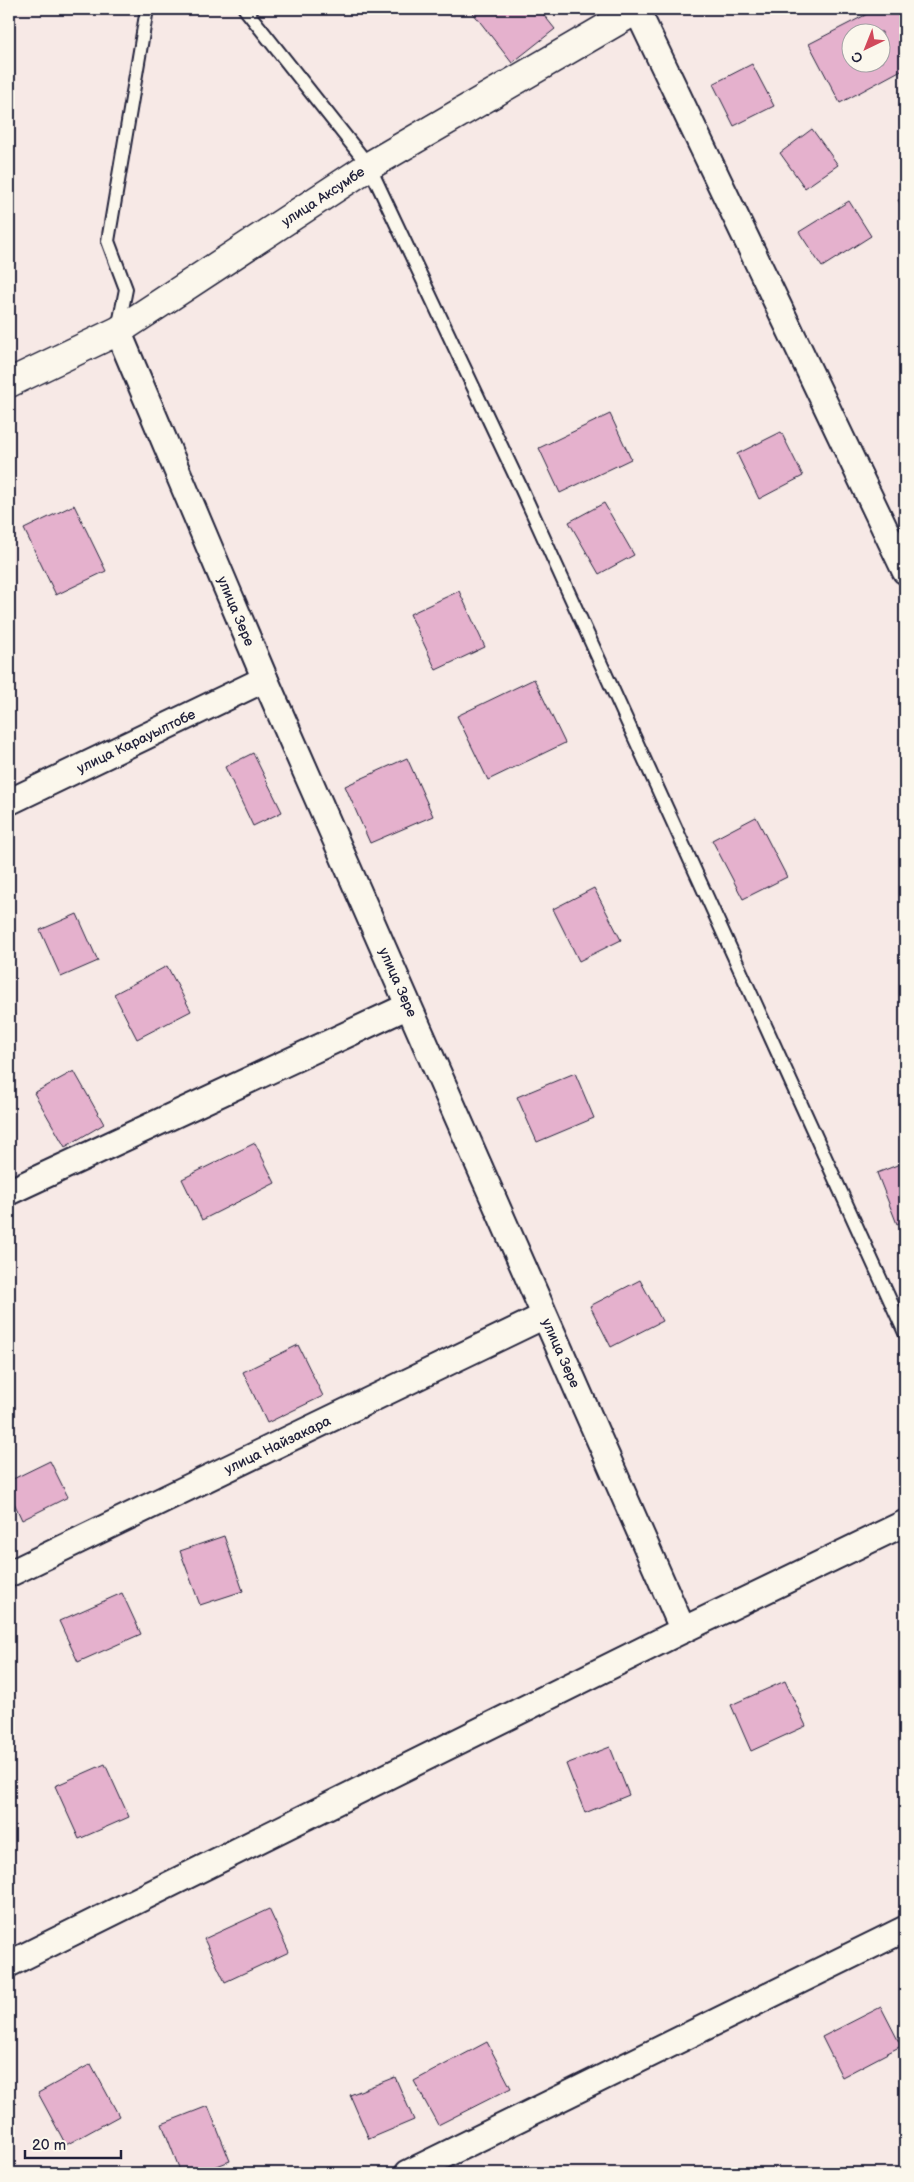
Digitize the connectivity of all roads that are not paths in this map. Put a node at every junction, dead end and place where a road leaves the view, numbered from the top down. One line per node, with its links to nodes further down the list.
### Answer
1 (147, 9): 5 (lane)
2 (245, 9): 4 (lane)
3 (638, 9): 4 (main road, улица Аксумбе); 7 (street)
4 (369, 166): 5 (main road, улица Аксумбе); 13 (lane)
5 (118, 331): 6 (main road, улица Аксумбе); 8 (street, улица Зере)
6 (9, 383)
7 (905, 571)
8 (265, 679): 9 (street, улица Карауылтобе); 10 (street, улица Зере)
9 (9, 802)
10 (408, 1006): 11 (street); 12 (street, улица Зере)
11 (9, 1192)
12 (544, 1316): 15 (street, улица Найзакара); 16 (street, улица Зере)
13 (905, 1334)
14 (905, 1523): 16 (street)
15 (9, 1574)
16 (682, 1630): 18 (street)
17 (905, 1929): 19 (street)
18 (9, 1964)
19 (408, 2173)

